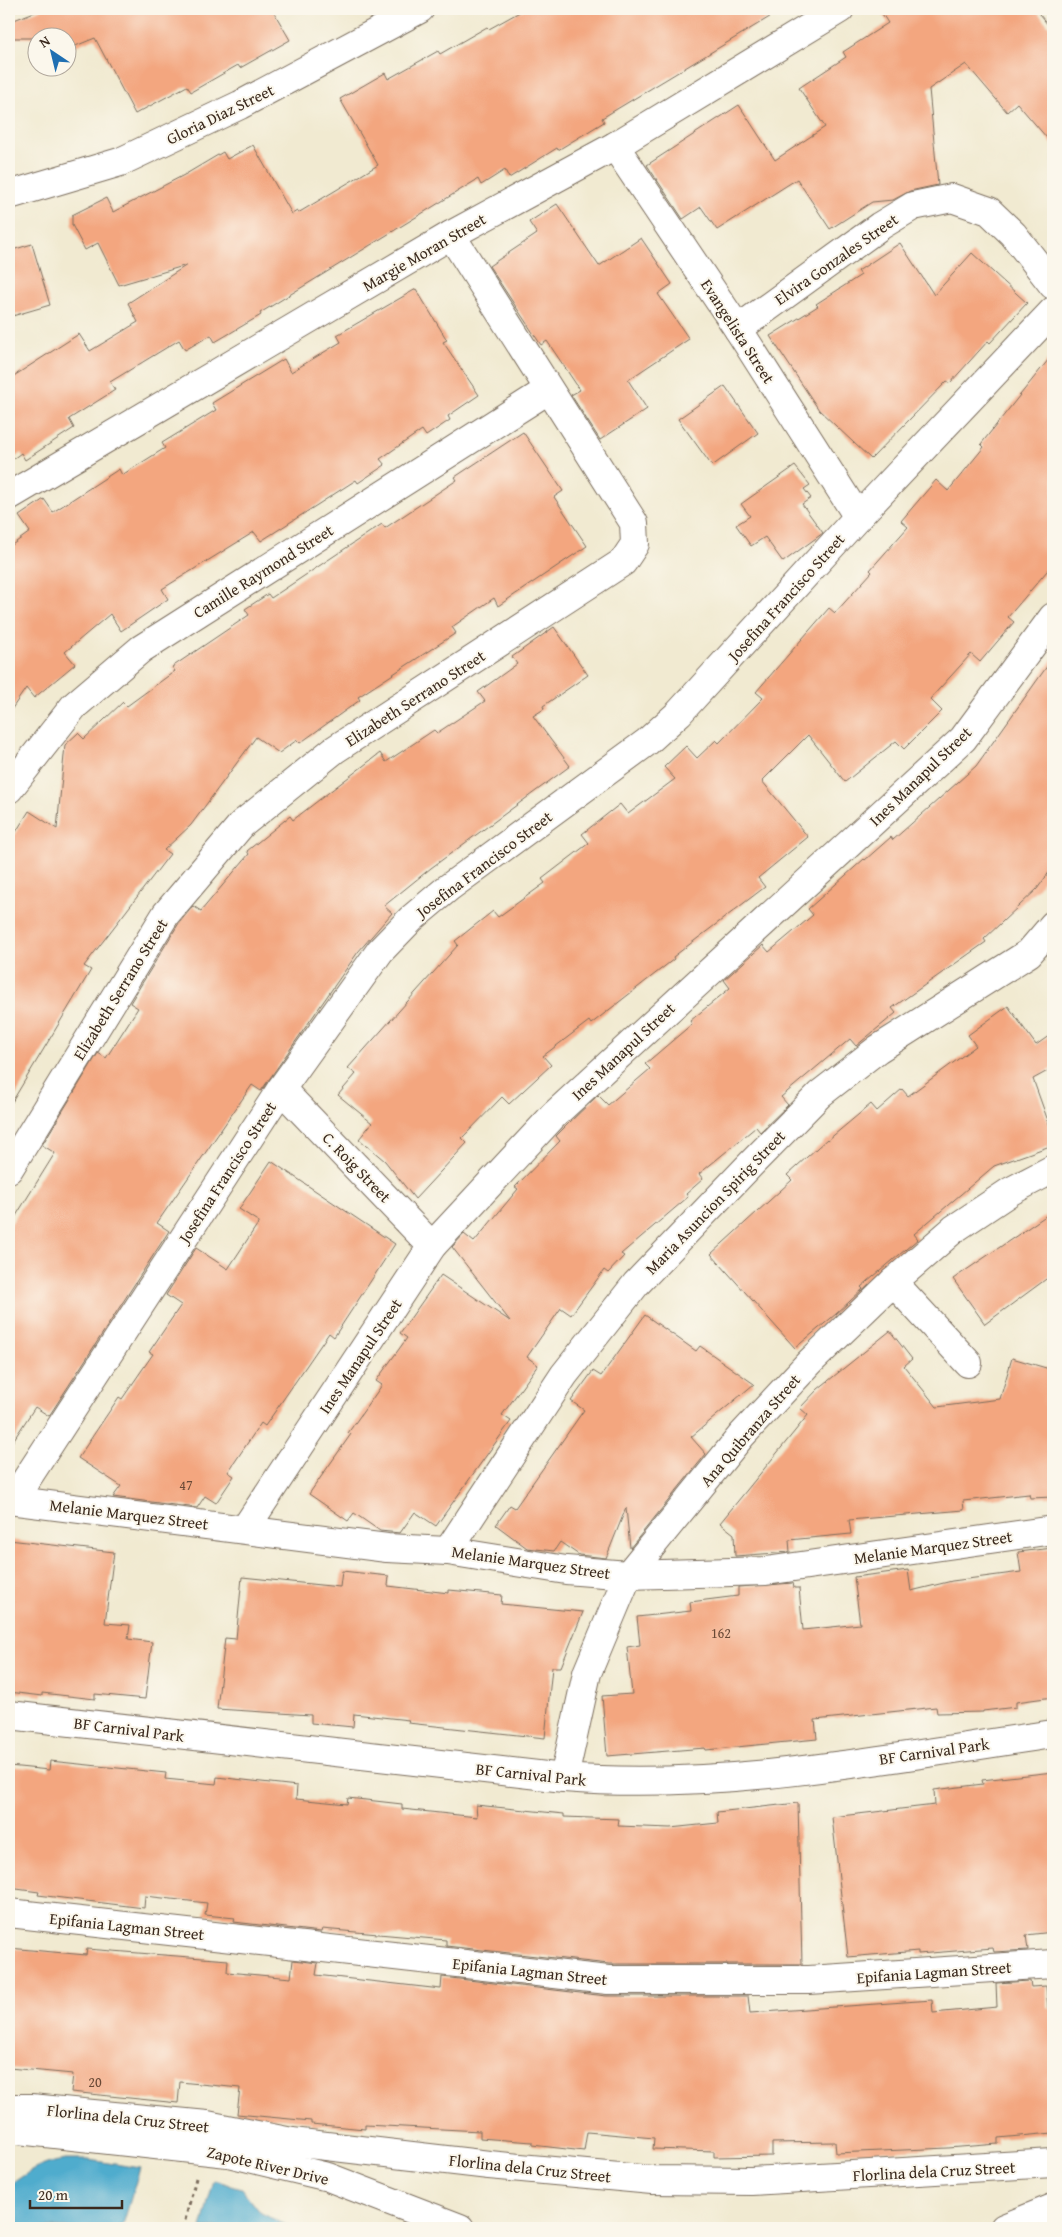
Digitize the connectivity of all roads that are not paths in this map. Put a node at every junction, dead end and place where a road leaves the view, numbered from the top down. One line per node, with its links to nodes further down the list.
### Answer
1 (420, 9): 4 (street, Gloria Diaz Street)
2 (840, 9): 3 (street, Margie Moran Street)
3 (615, 146): 5 (street, Margie Moran Street); 8 (street, Evangelista Street)
4 (9, 195)
5 (451, 235): 9 (street, Elizabeth Serrano Street); 10 (street, Margie Moran Street)
6 (1053, 285): 8 (street, Elvira Gonzales Street)
7 (1053, 311): 11 (street, Josefina Francisco Street)
8 (738, 329): 11 (street, Evangelista Street)
9 (548, 390): 13 (street, Camille Raymond Street); 16 (street, Elizabeth Serrano Street)
10 (9, 496)
11 (858, 517): 15 (street, Josefina Francisco Street)
12 (1053, 617): 18 (street, Ines Manapul Street)
13 (9, 789)
14 (1053, 925): 24 (street, Maria Asuncion Spirig Street)
15 (281, 1089): 18 (street, C. Roig Street); 21 (street, Josefina Francisco Street)
16 (9, 1168)
17 (1053, 1169): 19 (street, Ana Quibranza Street)
18 (432, 1246): 22 (street, Ines Manapul Street)
19 (893, 1282): 20 (street); 25 (street, Ana Quibranza Street)
20 (968, 1363)
21 (11, 1500): 22 (street, Melanie Marquez Street)
22 (245, 1528): 24 (street, Melanie Marquez Street)
23 (1053, 1530): 25 (street, Melanie Marquez Street)
24 (448, 1551): 25 (street, Melanie Marquez Street)
25 (628, 1575): 28 (street, Ana Quibranza Street)
26 (9, 1715): 28 (street, BF Carnival Park)
27 (1053, 1734): 28 (street, BF Carnival Park)
28 (564, 1778)
29 (9, 1913): 30 (street, Epifania Lagman Street)
30 (1053, 1964)
31 (9, 2108): 33 (street, Florlina dela Cruz Street)
32 (9, 2129): 35 (street, Zapote River Drive)
33 (1053, 2163)
34 (1053, 2208): 36 (street)
35 (460, 2228)
36 (1004, 2228)

